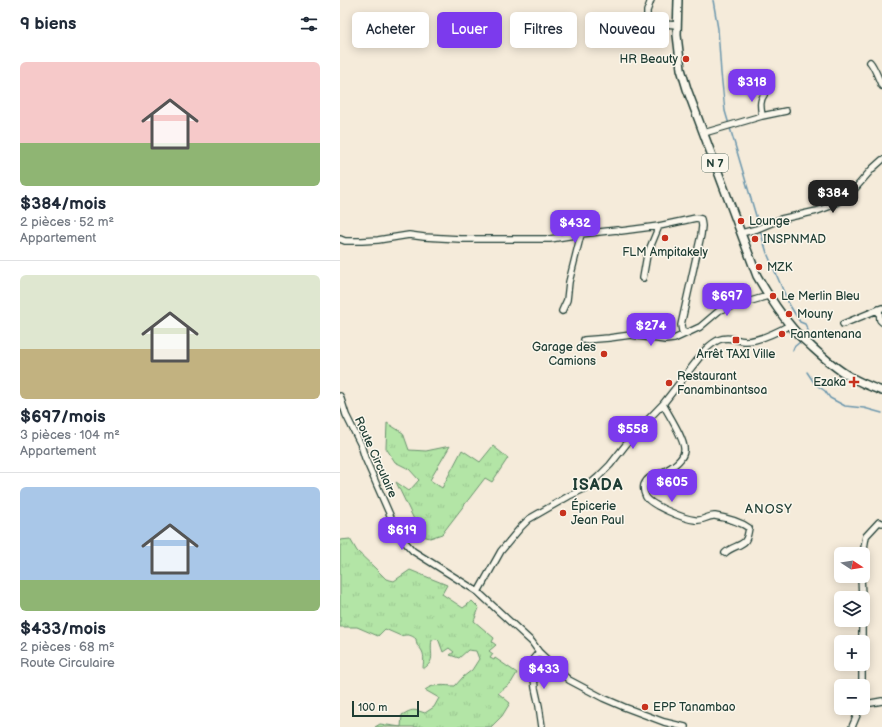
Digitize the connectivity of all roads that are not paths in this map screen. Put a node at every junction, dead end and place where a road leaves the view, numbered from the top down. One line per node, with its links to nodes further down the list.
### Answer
1 (651, 0): 3 (street)
2 (678, 0): 3 (main road, N 7)
3 (677, 25): 9 (main road, N 7)
4 (870, 62): 5 (street)
5 (882, 86)
6 (764, 95): 8 (street)
7 (786, 111): 8 (street)
8 (762, 116): 9 (street)
9 (704, 134): 12 (main road, N 7)
10 (882, 160): 12 (street)
11 (659, 226): 13 (street); 15 (street); 22 (street)
12 (741, 233): 16 (main road, N 7)
13 (581, 234): 14 (street); 18 (street)
14 (340, 239)
15 (643, 278)
16 (768, 296): 21 (main road, N 7); 22 (street)
17 (880, 308): 19 (street); 20 (street)
18 (562, 311)
19 (882, 322)
20 (843, 324)
21 (790, 325): 24 (main road, N 7); 26 (street)
22 (687, 333): 23 (street)
23 (584, 340)
24 (882, 391)
25 (340, 396): 30 (street, Route Circulaire)
26 (663, 404): 29 (street); 30 (street)
27 (882, 523): 28 (street)
28 (864, 547)
29 (725, 553)
30 (478, 592): 31 (street, Route Circulaire)
31 (539, 652): 35 (street, Route Circulaire); 36 (street)
32 (882, 701): 33 (street)
33 (870, 703)
34 (857, 715): 38 (street)
35 (677, 726): 37 (street, Route Circulaire)
36 (542, 727)
37 (685, 727)
38 (852, 727)

